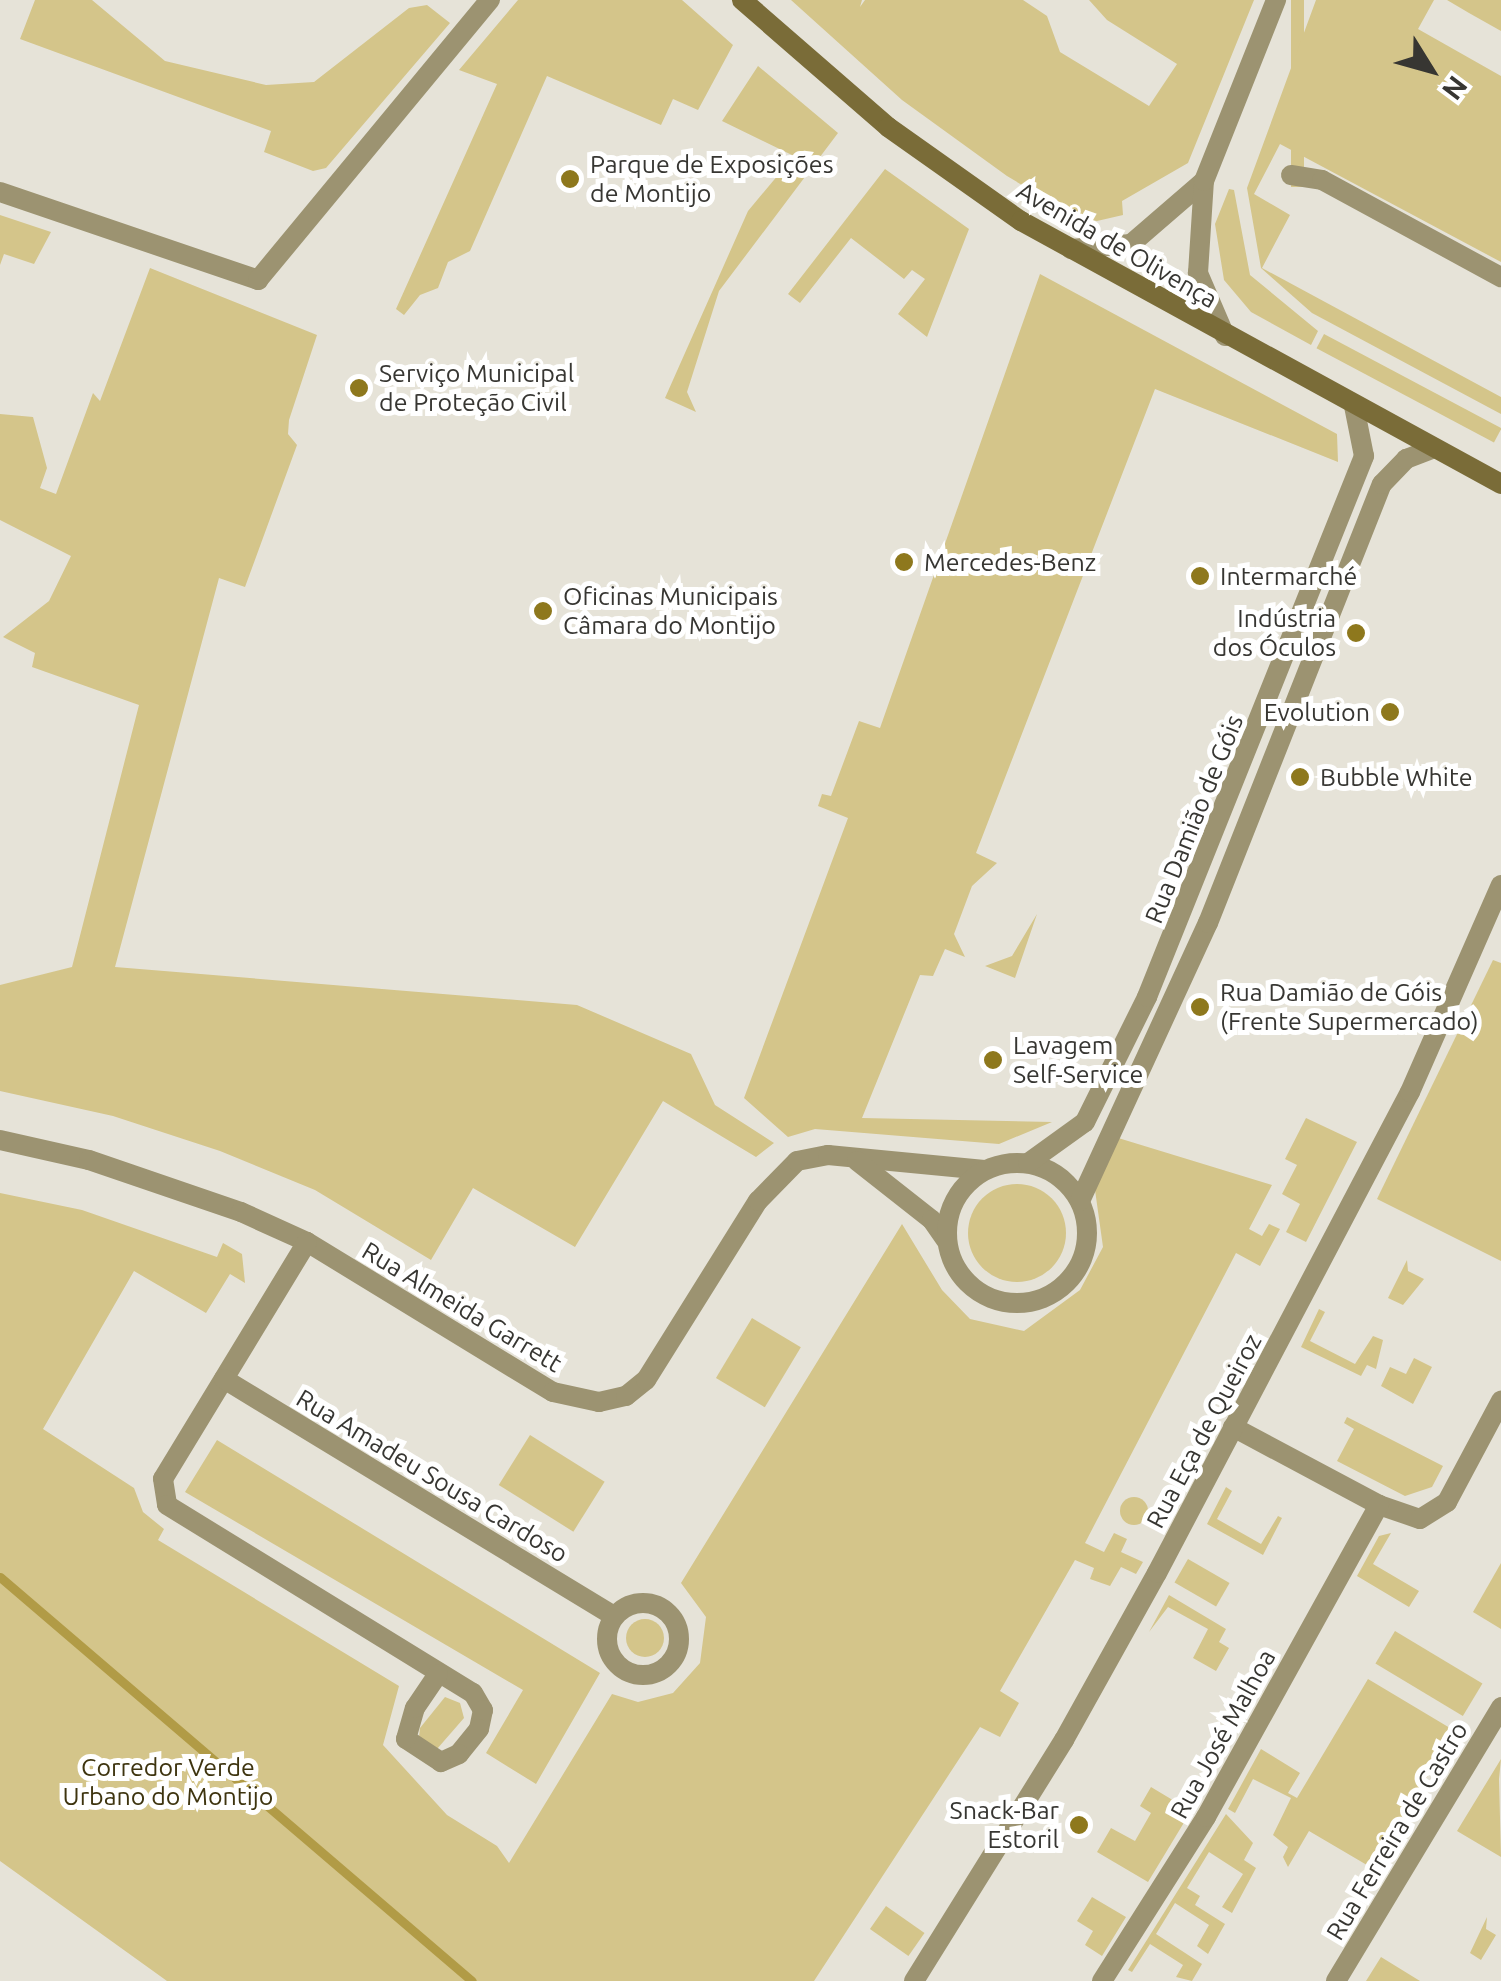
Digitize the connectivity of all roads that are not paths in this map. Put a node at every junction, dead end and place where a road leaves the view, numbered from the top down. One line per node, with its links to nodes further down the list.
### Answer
1 (490, 0): 6 (street)
2 (742, 0): 7 (main road, Avenida de Olivença)
3 (1276, 0): 5 (street)
4 (1291, 175): 8 (street)
5 (1204, 181): 7 (street); 9 (street)
6 (0, 192)
7 (1067, 248): 9 (main road, Avenida de Olivença)
8 (1501, 278)
9 (1224, 336): 10 (main road, Avenida de Olivença)
10 (1354, 406): 11 (main road, Avenida de Olivença); 16 (street, Rua Damião de Góis)
11 (1434, 448): 12 (main road, Avenida de Olivença); 18 (street, Rua Damião de Góis)
12 (1501, 484)
13 (1501, 885): 23 (street, Rua Eça de Queiroz)
14 (0, 1140): 20 (street, Rua Almeida Garrett)
15 (856, 1160): 17 (street, Rua Almeida Garrett); 19 (street); 20 (street, Rua Almeida Garrett)
16 (1028, 1163): 17 (street); 18 (street)
17 (984, 1170): 19 (street)
18 (1080, 1201): 19 (street)
19 (946, 1240)
20 (307, 1242): 21 (street)
21 (224, 1379): 25 (street, Rua Amadeu Sousa Cardoso); 26 (street)
22 (1501, 1401): 24 (street)
23 (1234, 1428): 24 (street); 28 (street, Rua Eça de Queiroz)
24 (1378, 1505): 29 (street, Rua José Malhoa)
25 (614, 1616)
26 (438, 1674)
27 (1501, 1707): 30 (street, Rua Ferreira de Castro)
28 (914, 1981)
29 (1102, 1981)
30 (1336, 1981)

